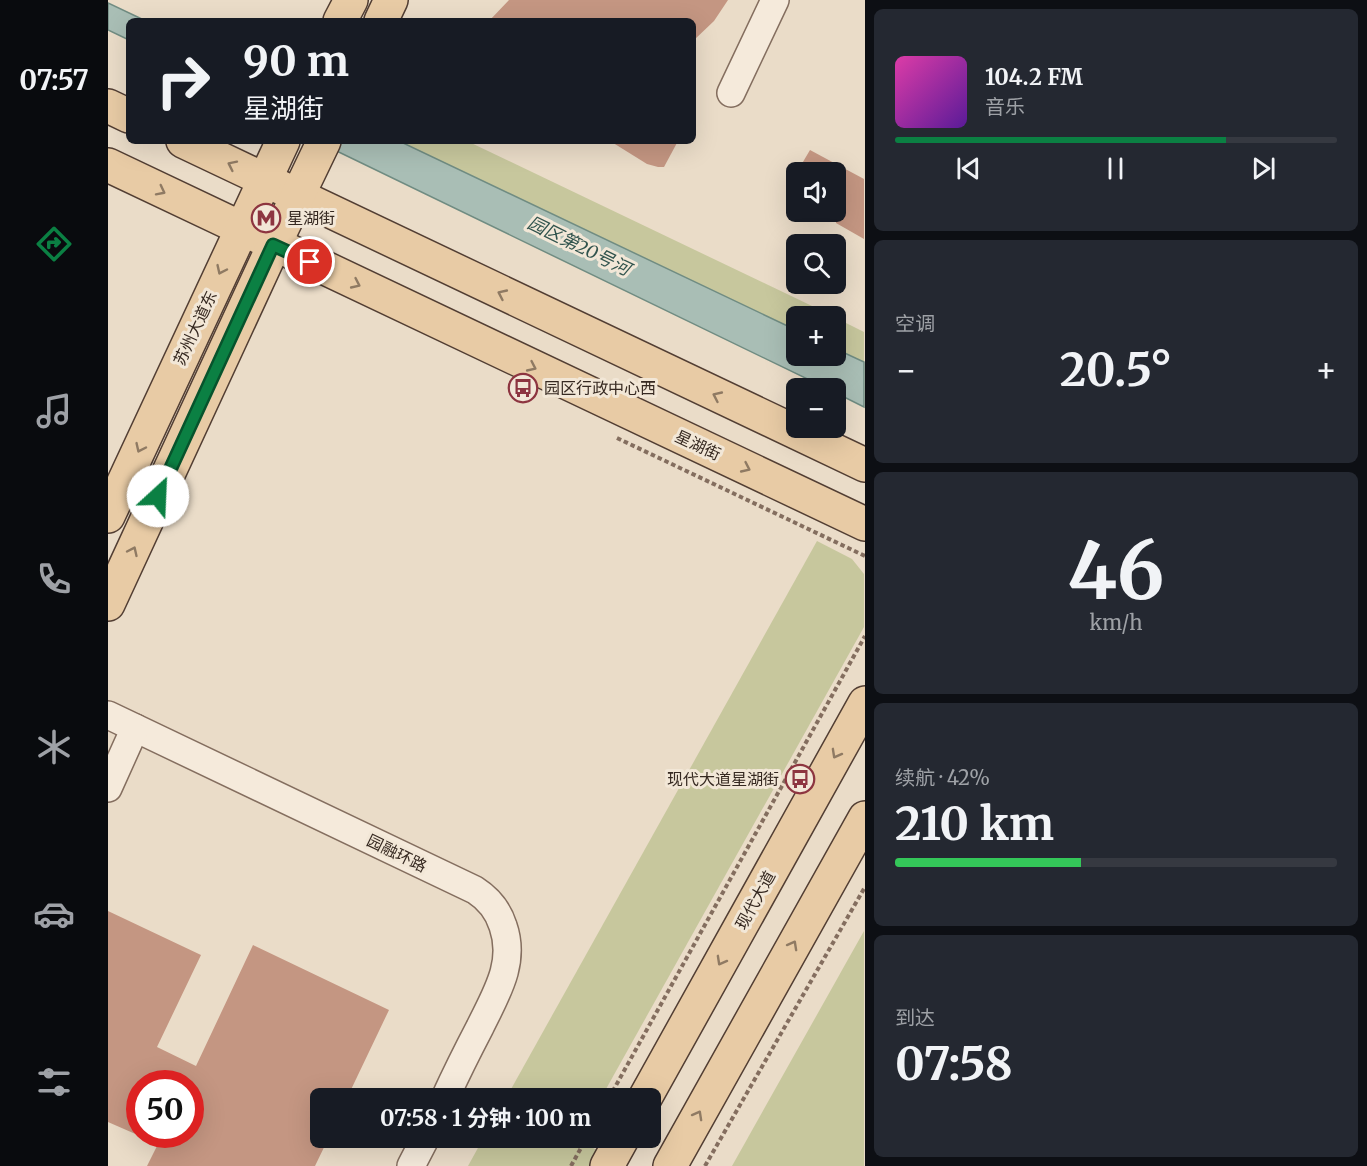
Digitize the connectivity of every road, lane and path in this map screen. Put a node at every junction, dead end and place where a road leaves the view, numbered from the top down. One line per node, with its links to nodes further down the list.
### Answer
1 (351, 0): 4 (main road)
2 (391, 0): 5 (main road)
3 (775, 0): 6 (street)
4 (342, 18)
5 (382, 18)
6 (731, 93)
7 (108, 106): 8 (main road)
8 (126, 115)
9 (189, 144): 13 (main road, one-way to 9)
10 (282, 144): 13 (main road, 苏州大道东)
11 (321, 148): 14 (main road)
12 (108, 165): 15 (main road, 星湖街, one-way to 15)
13 (264, 180): 14 (main road); 15 (main road, 苏州大道东)
14 (297, 197): 16 (main road); 17 (main road, one-way to 14)
15 (241, 230): 16 (main road, 星湖街); 18 (main road, 苏州大道东, one-way to 18)
16 (273, 245): 19 (main road, 星湖街, one-way to 19); 20 (main road, one-way to 16)
17 (864, 465)
18 (108, 516)
19 (864, 524)
20 (108, 604)
21 (864, 636): 29 (path)
22 (864, 703): 30 (main road, 现代大道, one-way to 30)
23 (108, 715): 24 (street, 园融环路)
24 (135, 728): 25 (street); 28 (street, 园融环路)
25 (108, 788)
26 (864, 818): 37 (main road, one-way to 26)
27 (864, 887): 38 (path)
28 (450, 1088)
29 (615, 1088)
30 (651, 1088)
31 (420, 1148): 34 (street)
32 (581, 1148): 35 (path)
33 (617, 1148): 36 (main road)
34 (411, 1166)
35 (571, 1166)
36 (607, 1166)
37 (670, 1166)
38 (705, 1166)

